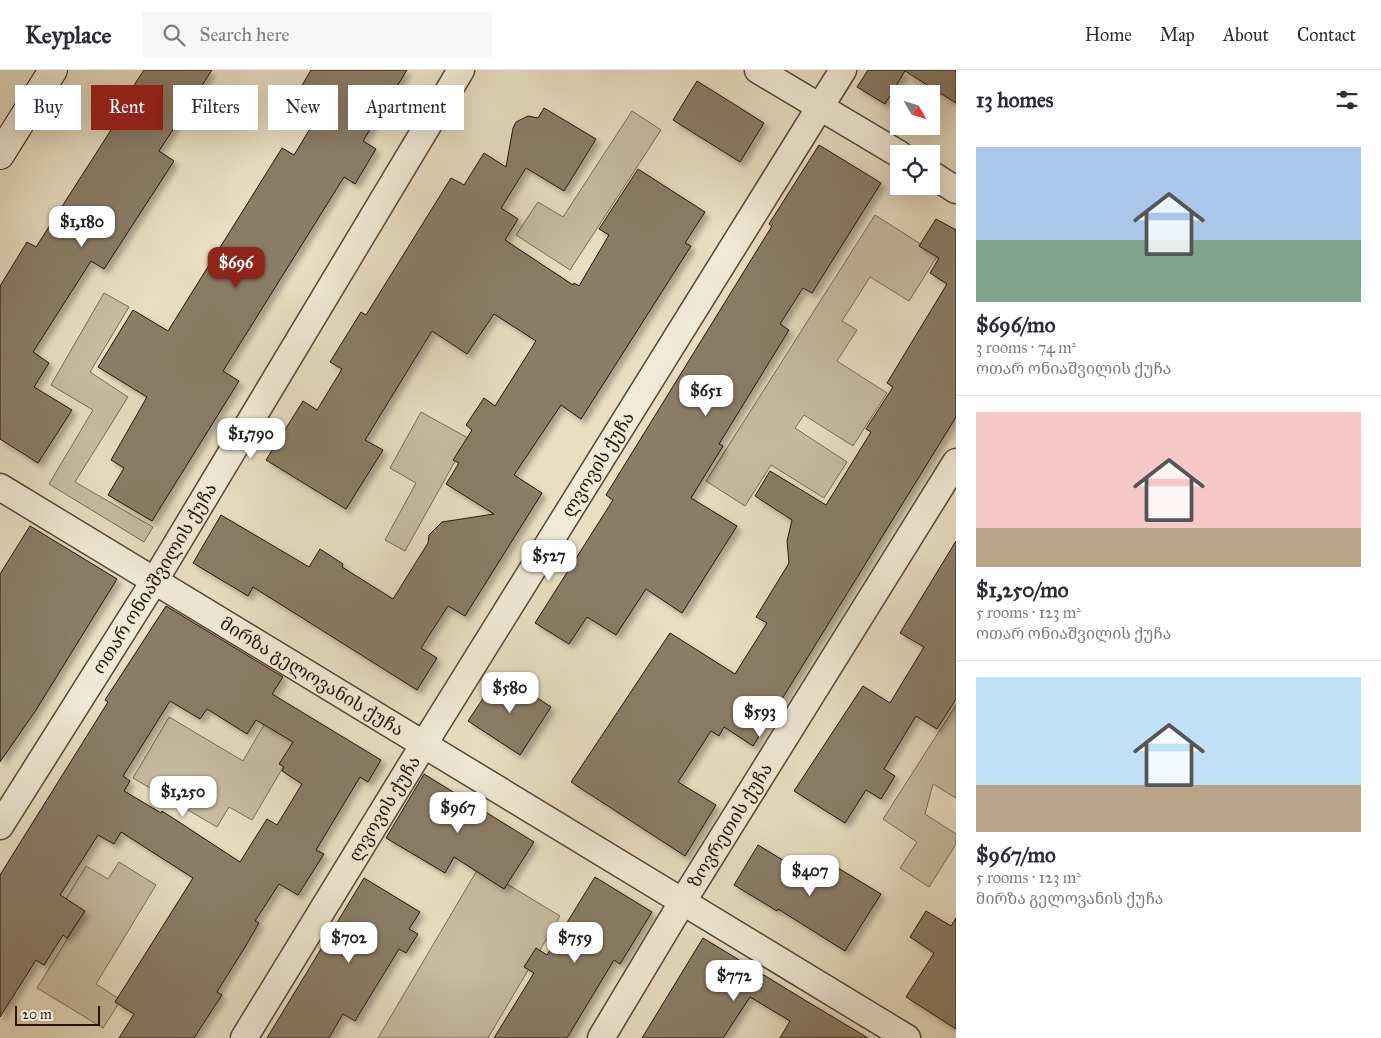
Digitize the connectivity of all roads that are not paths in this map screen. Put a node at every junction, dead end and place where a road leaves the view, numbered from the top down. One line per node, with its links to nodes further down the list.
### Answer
1 (53, 70): 7 (main road)
2 (461, 70): 12 (street, ოთარ ონიაშვილის ქუჩა)
3 (758, 70): 5 (street)
4 (843, 70): 5 (street, ლვოვის ქუჩა)
5 (821, 107): 6 (street); 13 (street, ლვოვის ქუჩა)
6 (890, 149)
7 (0, 155)
8 (940, 180): 9 (street)
9 (956, 190)
10 (956, 462): 15 (street, ზოვრეთის ქუჩა)
11 (0, 487): 12 (street, მირზა გელოვანის ქუჩა)
12 (155, 580): 13 (street, მირზა გელოვანის ქუჩა); 14 (street, ოთარ ონიაშვილის ქუჩა)
13 (424, 744): 15 (street, მირზა გელოვანის ქუჩა); 16 (street, ლვოვის ქუჩა)
14 (0, 826)
15 (683, 901): 17 (street, ზოვრეთის ქუჩა); 18 (street, მირზა გელოვანის ქუჩა)
16 (244, 1038)
17 (601, 1038)
18 (907, 1038)

